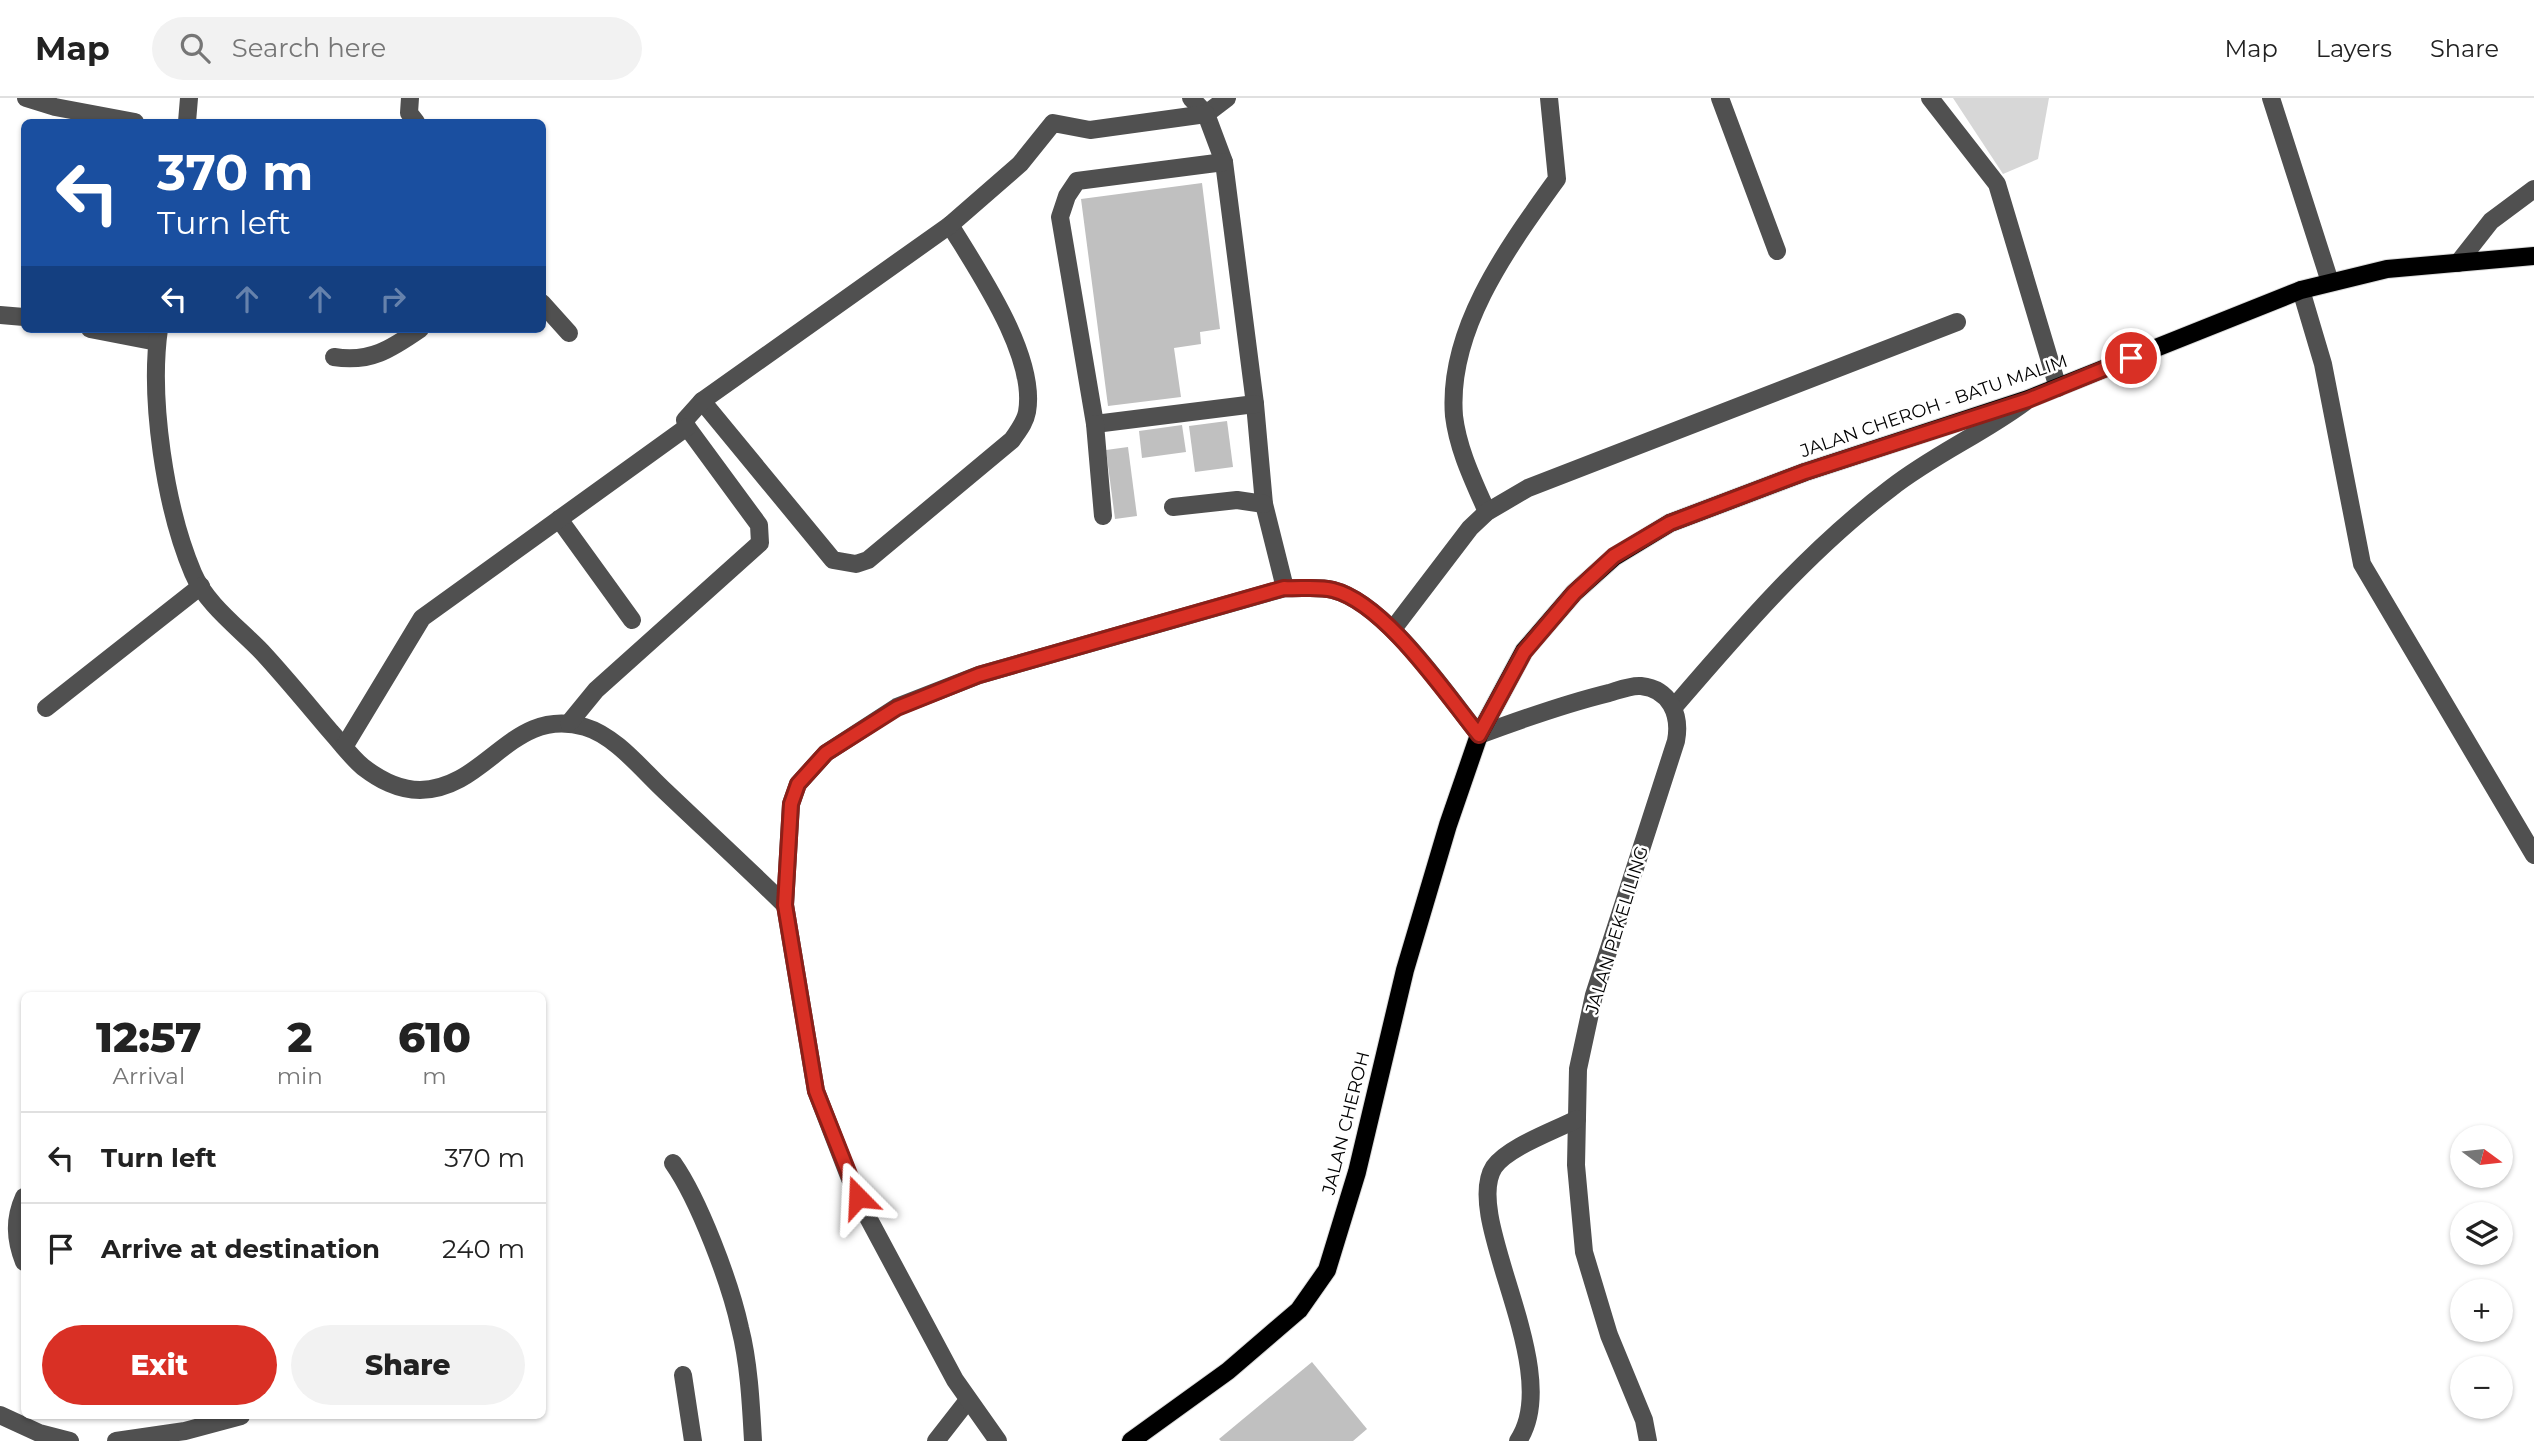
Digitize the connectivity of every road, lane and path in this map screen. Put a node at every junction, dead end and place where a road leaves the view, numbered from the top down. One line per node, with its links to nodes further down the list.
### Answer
1 (26, 98): 11 (street)
2 (189, 98): 12 (street)
3 (410, 98): 13 (street)
4 (1191, 98): 10 (street)
5 (1227, 98): 10 (street)
6 (1549, 98): 39 (street)
7 (1720, 98): 17 (street)
8 (1930, 98): 31 (street)
9 (2271, 98): 20 (street)
10 (1206, 114): 14 (street); 16 (street)
11 (119, 119)
12 (187, 119)
13 (414, 119)
14 (1224, 162): 34 (street); 35 (street)
15 (2534, 189): 19 (street)
16 (950, 225): 33 (street); 33 (street)
17 (1777, 251)
18 (2534, 256): 19 (main road, JALAN CHEROH - BATU MALIM)
19 (2458, 263): 20 (main road, JALAN CHEROH - BATU MALIM)
20 (2330, 282): 21 (main road, JALAN CHEROH - BATU MALIM)
21 (2301, 290): 31 (main road, JALAN CHEROH - BATU MALIM); 51 (street)
22 (546, 307): 28 (street)
23 (0, 315): 24 (street)
24 (21, 317)
25 (1957, 322): 39 (street)
26 (129, 333): 29 (street)
27 (414, 333): 30 (street)
28 (569, 333)
29 (158, 336): 42 (street)
30 (334, 357)
31 (2058, 388): 32 (main road, JALAN CHEROH - BATU MALIM)
32 (2028, 400): 46 (street); 49 (main road, JALAN CHEROH - BATU MALIM)
33 (702, 401): 36 (street)
34 (1255, 404): 35 (street); 37 (street)
35 (1096, 424): 40 (street)
36 (688, 427): 41 (street); 48 (street)
37 (1264, 504): 38 (street); 43 (street)
38 (1173, 507)
39 (1487, 512): 45 (street)
40 (1103, 516)
41 (559, 519): 44 (street); 50 (street)
42 (201, 586): 47 (street); 50 (street)
43 (1284, 588): 45 (street); 52 (street)
44 (632, 620)
45 (1393, 629): 49 (street)
46 (1674, 707): 49 (street); 53 (street, JALAN PEKELILING)
47 (46, 708)
48 (569, 723): 50 (street); 52 (street)
49 (1479, 735): 67 (main road, JALAN CHEROH)
50 (344, 747)
51 (2534, 855)
52 (785, 905): 58 (street)
53 (1577, 1119): 68 (street); 69 (street, JALAN PEKELILING)
54 (673, 1163): 64 (street)
55 (21, 1208): 56 (street)
56 (21, 1248)
57 (683, 1375): 63 (street)
58 (968, 1399): 65 (street); 66 (street)
59 (0, 1415): 61 (street)
60 (230, 1419): 62 (street)
61 (70, 1441)
62 (116, 1441)
63 (694, 1441)
64 (753, 1441)
65 (936, 1441)
66 (998, 1441)
67 (1131, 1441)
68 (1518, 1441)
69 (1648, 1441)

